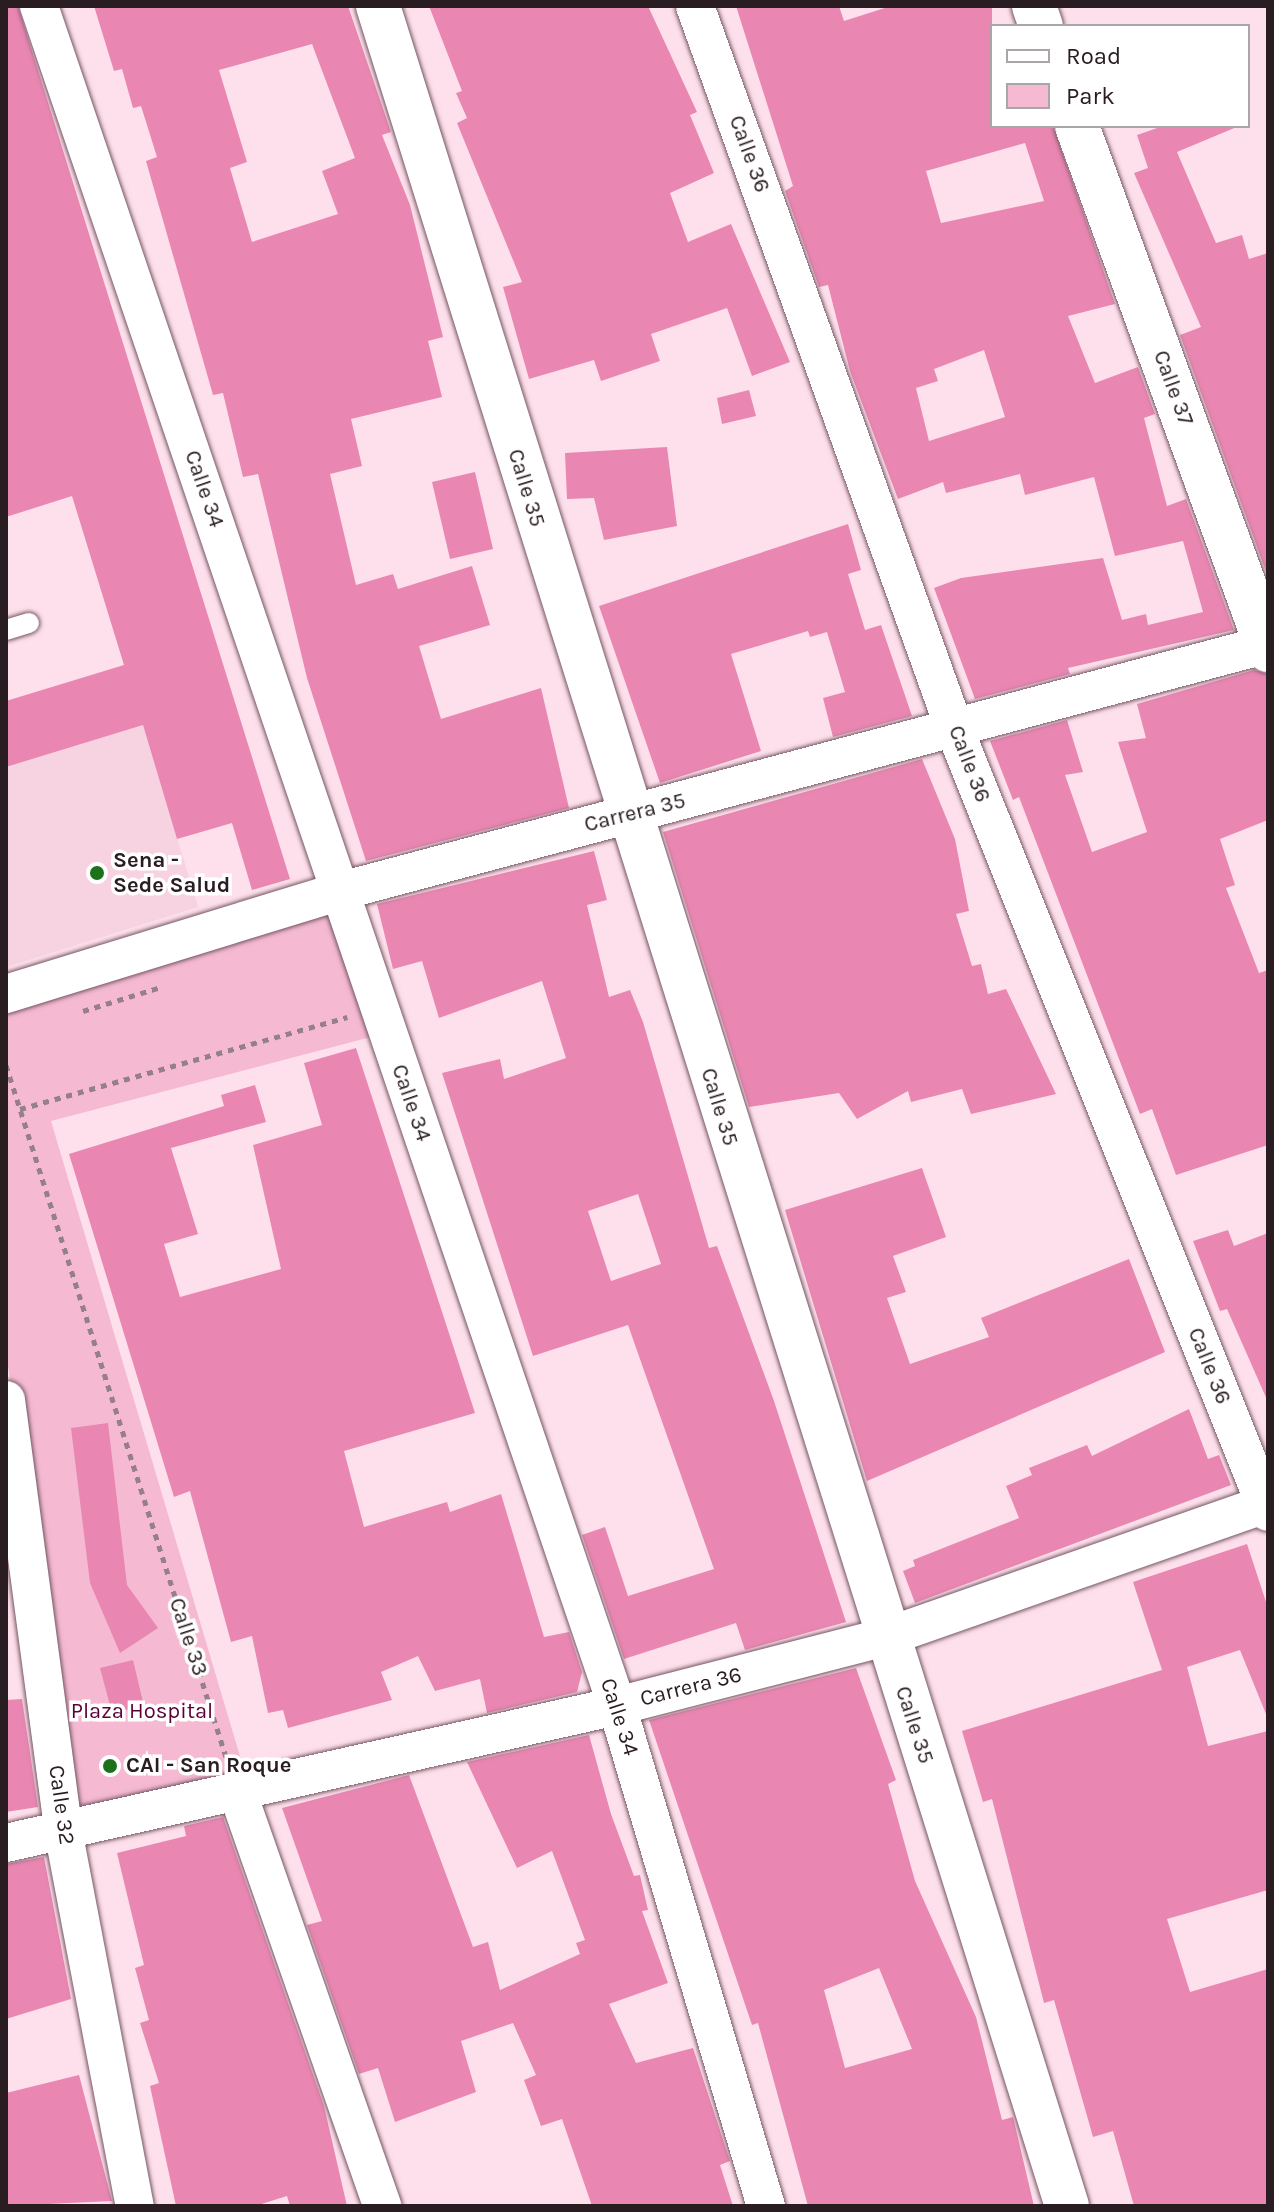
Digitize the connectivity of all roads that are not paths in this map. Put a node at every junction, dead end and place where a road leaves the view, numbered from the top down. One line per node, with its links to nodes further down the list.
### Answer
1 (39, 6): 10 (street, Calle 34)
2 (378, 6): 9 (street, Calle 35)
3 (695, 6): 8 (street, Calle 36)
4 (1078, 128): 7 (street, Calle 37)
5 (29, 623): 6 (lane)
6 (6, 630)
7 (1267, 646): 8 (street, Carrera 35)
8 (956, 733): 9 (street, Carrera 35); 13 (street, Calle 36)
9 (627, 815): 10 (street, Carrera 35); 14 (street, Calle 35)
10 (341, 891): 11 (street, Carrera 35); 15 (street, Calle 34)
11 (6, 994)
12 (6, 1400): 17 (street, Calle 32)
13 (1267, 1506): 14 (street, Carrera 36)
14 (886, 1637): 15 (street, Carrera 36); 22 (street, Calle 35)
15 (617, 1706): 16 (street, Carrera 36); 21 (street, Calle 34)
16 (237, 1791): 17 (street, Carrera 36); 20 (street)
17 (63, 1830): 18 (street, Carrera 36); 19 (street, Calle 32)
18 (6, 1843)
19 (135, 2206)
20 (382, 2206)
21 (766, 2206)
22 (1067, 2206)

